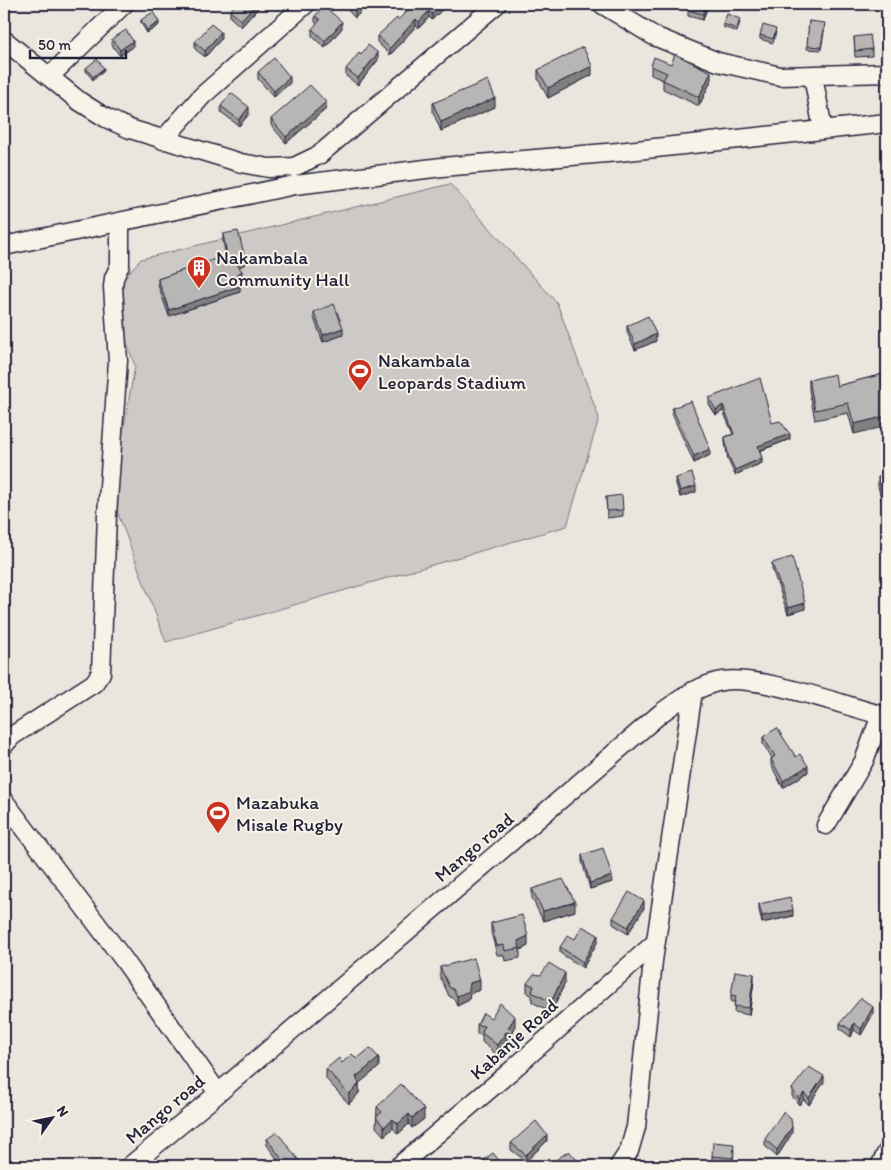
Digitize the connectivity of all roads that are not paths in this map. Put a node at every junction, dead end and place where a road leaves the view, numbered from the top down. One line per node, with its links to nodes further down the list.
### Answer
1 (124, 4): 8 (street)
2 (306, 4): 11 (street)
3 (497, 4): 12 (street)
4 (602, 4): 7 (street)
5 (4, 40): 8 (street)
6 (887, 73): 7 (street)
7 (813, 76): 10 (street)
8 (49, 77): 11 (street)
9 (887, 123): 10 (street)
10 (823, 130): 13 (street)
11 (163, 140): 12 (street)
12 (294, 167): 13 (street)
13 (295, 185): 14 (street)
14 (120, 222): 15 (street); 18 (street)
15 (4, 246)
16 (693, 691): 17 (street, Mango road); 21 (street); 22 (street, Mango road)
17 (884, 714): 20 (street)
18 (4, 745)
19 (4, 801): 22 (street)
20 (826, 825)
21 (656, 942): 25 (street, Kabanje Road); 26 (street)
22 (218, 1093): 24 (street, Mango road)
23 (887, 1152): 27 (street)
24 (130, 1166)
25 (399, 1166)
26 (619, 1166)
27 (880, 1166)

